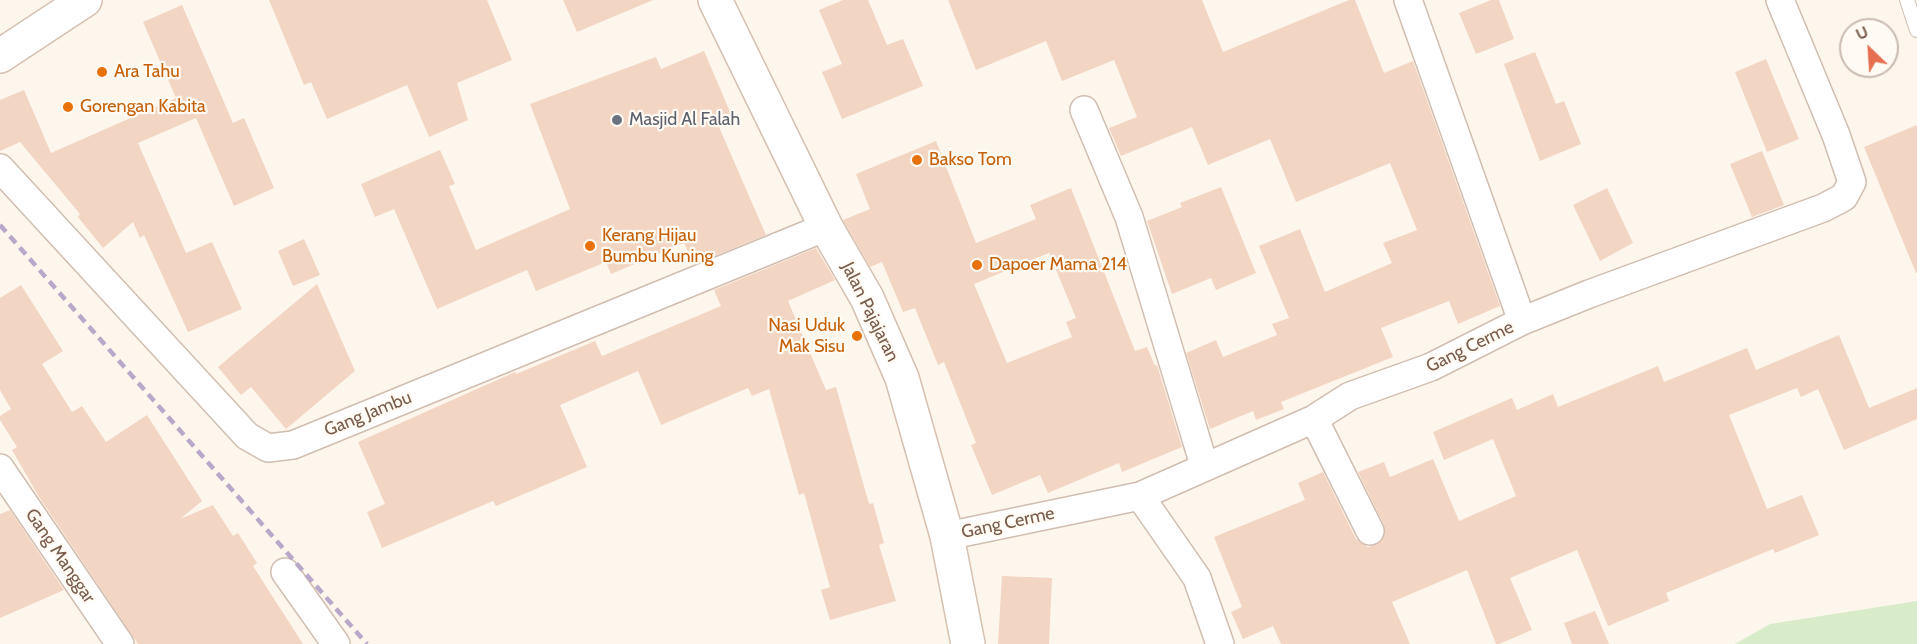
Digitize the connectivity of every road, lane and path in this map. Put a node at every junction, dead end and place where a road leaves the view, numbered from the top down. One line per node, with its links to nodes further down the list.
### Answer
1 (85, 0): 7 (main road)
2 (715, 0): 10 (main road, Jalan Pajajaran)
3 (1408, 0): 11 (street, Gang Cerme)
4 (1780, 0): 11 (street)
5 (1907, 0): 6 (lane)
6 (1917, 30)
7 (0, 56)
8 (1084, 110): 13 (street)
9 (0, 168): 10 (street, Gang Jambu)
10 (826, 227): 17 (main road, Jalan Pajajaran)
11 (1522, 321): 12 (street, Gang Cerme)
12 (1314, 418): 13 (street, Gang Cerme); 16 (street)
13 (1204, 465): 15 (street, Gang Cerme)
14 (0, 468): 19 (street, Gang Manggar)
15 (1140, 496): 17 (street, Gang Cerme); 22 (street)
16 (1370, 531)
17 (947, 536): 21 (main road, Jalan Pajajaran)
18 (285, 573): 20 (street)
19 (120, 644)
20 (336, 644)
21 (968, 644)
22 (1220, 644)

